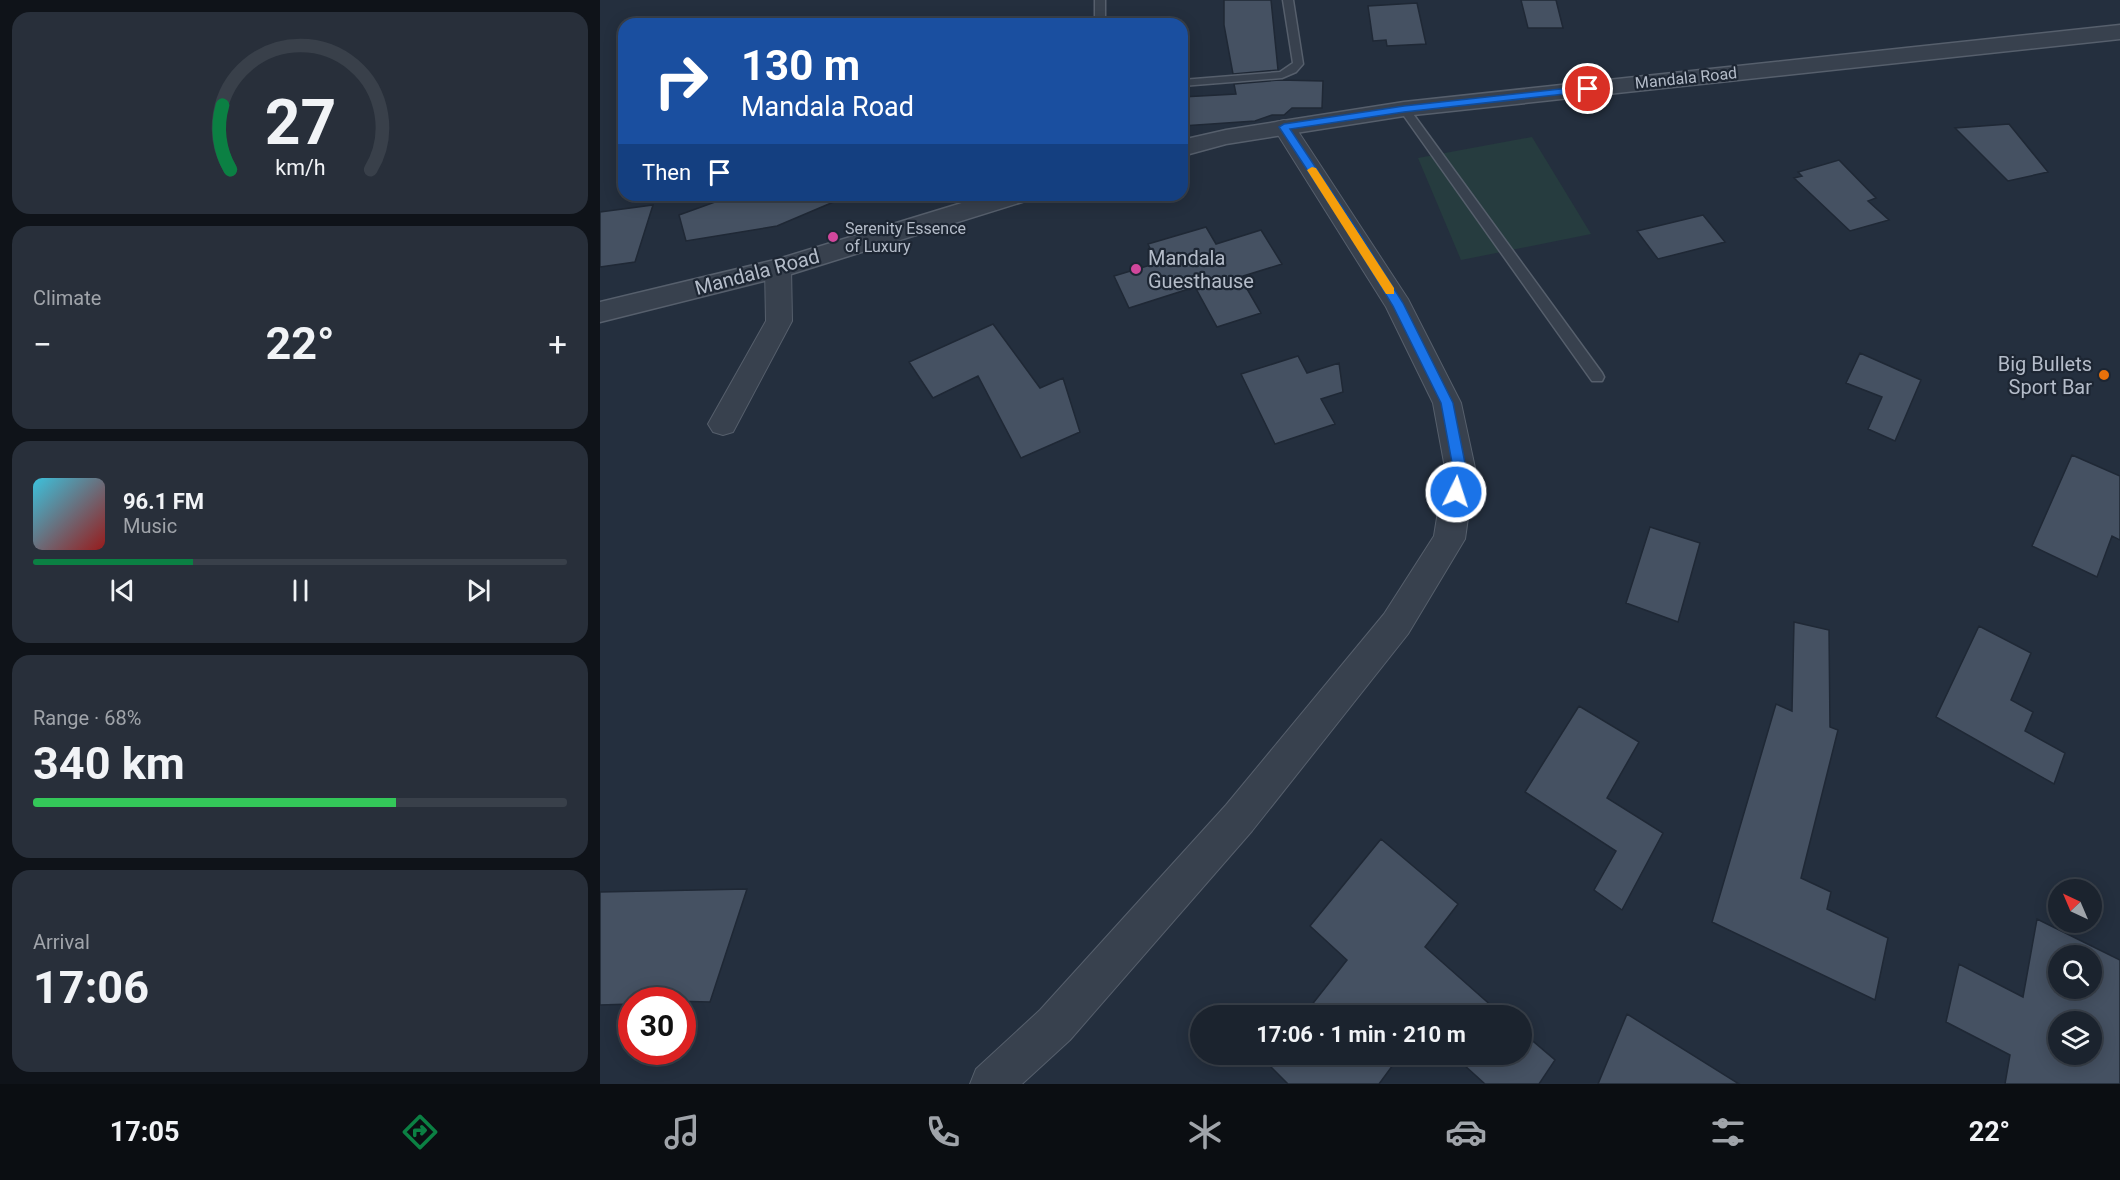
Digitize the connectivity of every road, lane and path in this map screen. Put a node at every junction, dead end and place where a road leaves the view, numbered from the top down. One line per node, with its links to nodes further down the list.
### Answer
1 (1100, 0): 3 (lane)
2 (1288, 0): 5 (lane)
3 (1100, 18)
4 (2120, 32): 6 (street, Mandala Road)
5 (1188, 83)
6 (1404, 109): 7 (street, Mandala Road); 12 (lane)
7 (1284, 127): 8 (street, Mandala Road); 14 (street)
8 (1188, 147)
9 (996, 201): 10 (street, Mandala Road)
10 (778, 268): 11 (street, Mandala Road); 13 (street)
11 (600, 312)
12 (1597, 377)
13 (723, 424)
14 (991, 1084)

